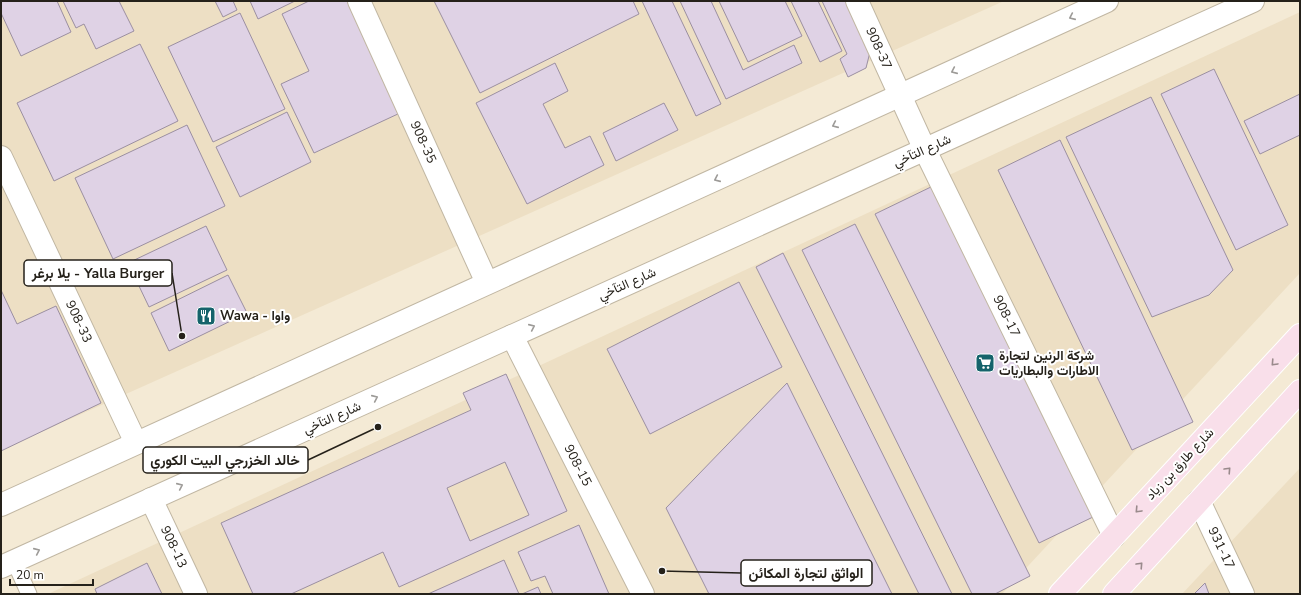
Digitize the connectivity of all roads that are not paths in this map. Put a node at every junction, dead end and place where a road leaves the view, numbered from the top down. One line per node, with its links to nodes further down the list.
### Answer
1 (359, 1): 8 (street, 908-35)
2 (857, 1): 5 (street, 908-37)
3 (1107, 1): 5 (street, one-way to 5)
4 (1253, 1): 6 (street, شارع التآخي)
5 (899, 96): 6 (street, 908-17); 8 (street, one-way to 8)
6 (924, 150): 10 (street, شارع التآخي, one-way to 6); 16 (street, 908-17)
7 (1, 157): 12 (street, 908-33)
8 (487, 283): 12 (street)
9 (1300, 335): 16 (main road, شارع طارق بن زياد, one-way to 16)
10 (512, 336): 13 (street, شارع التآخي, one-way to 10); 20 (street, 908-15)
11 (1300, 391): 14 (main road, one-way to 11)
12 (136, 443): 15 (street)
13 (151, 499): 17 (street, شارع التآخي, one-way to 13); 19 (street, 908-13)
14 (1199, 501): 22 (main road, one-way to 14); 23 (street, 931-17)
15 (1, 504)
16 (1114, 536): 21 (main road, شارع طارق بن زياد)
17 (8, 564): 18 (lane)
18 (29, 594)
19 (196, 594)
20 (643, 594)
21 (1060, 594)
22 (1114, 594)
23 (1243, 594)

